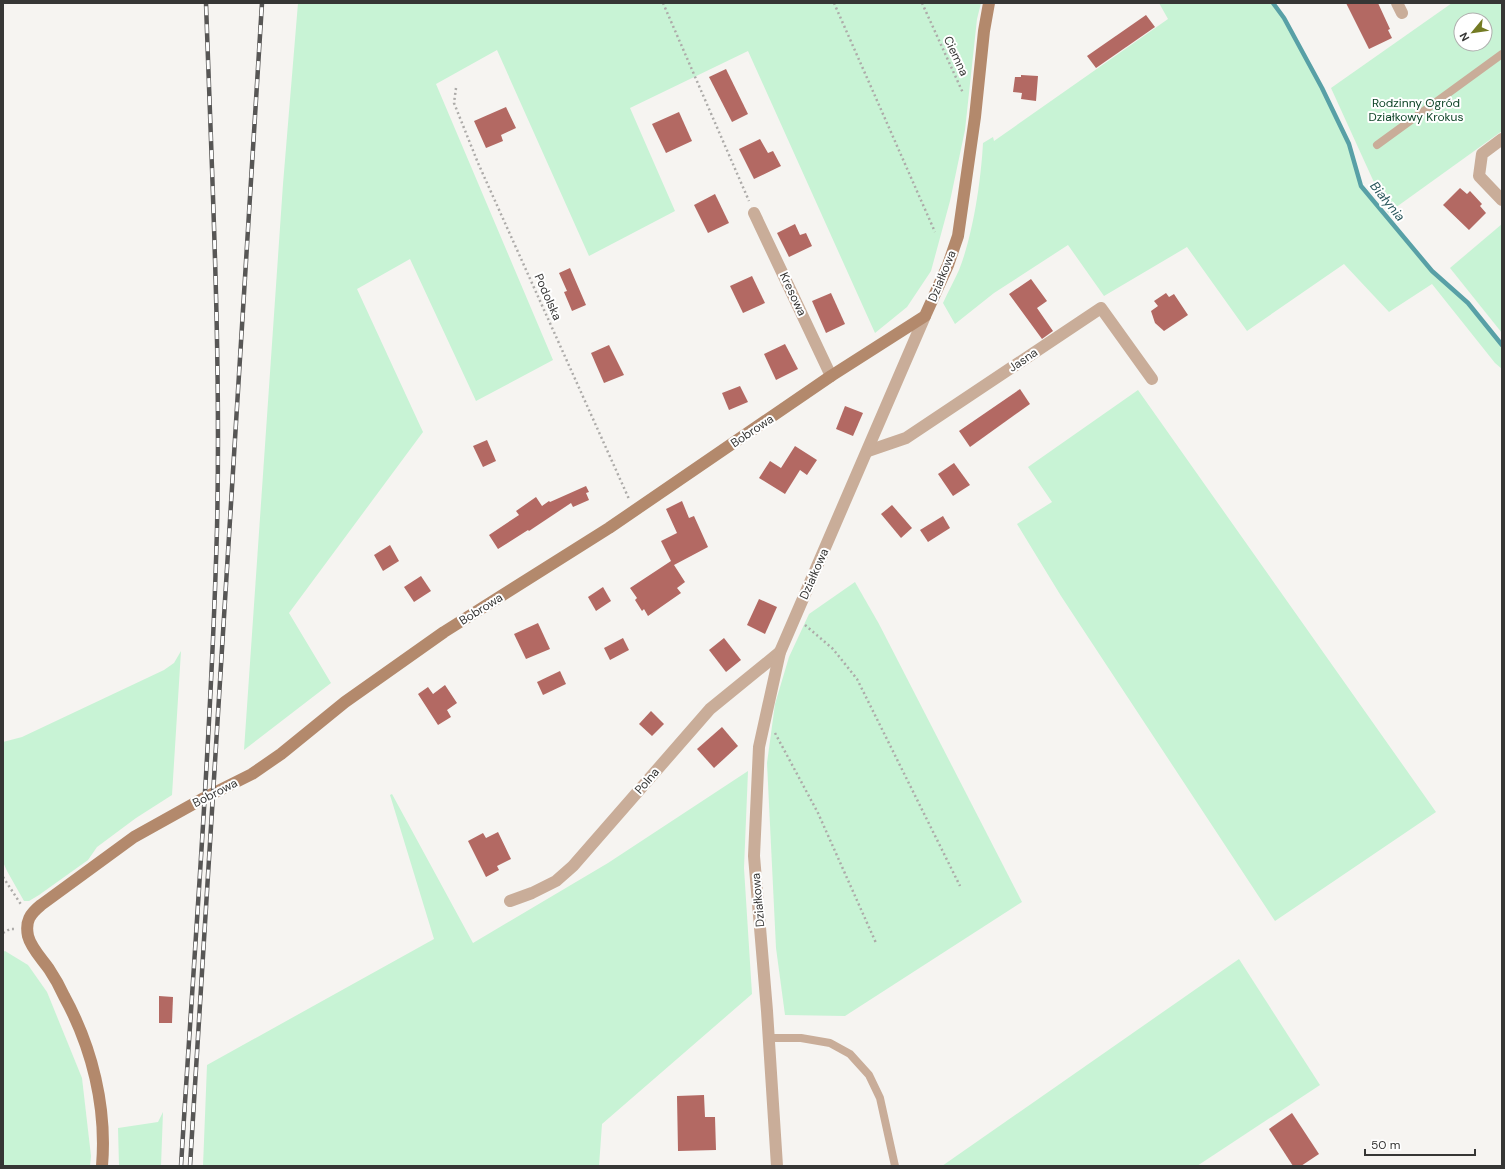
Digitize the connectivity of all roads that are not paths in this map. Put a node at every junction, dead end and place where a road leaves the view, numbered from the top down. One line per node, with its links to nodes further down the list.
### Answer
1 (989, 3): 7 (street, Działkowa)
2 (1502, 54): 4 (lane)
3 (1502, 139): 5 (street)
4 (1377, 145)
5 (1502, 200)
6 (754, 213): 8 (street, Kresowa)
7 (925, 316): 8 (street, Bobrowa); 10 (street, Działkowa)
8 (831, 376): 14 (street, Bobrowa)
9 (1152, 379): 10 (street, Jasna)
10 (868, 451): 11 (street, Działkowa)
11 (780, 652): 12 (street, Polna); 13 (street, Działkowa)
12 (510, 901)
13 (769, 1038): 15 (street, Działkowa); 16 (lane)
14 (102, 1166)
15 (778, 1166)
16 (895, 1166)

